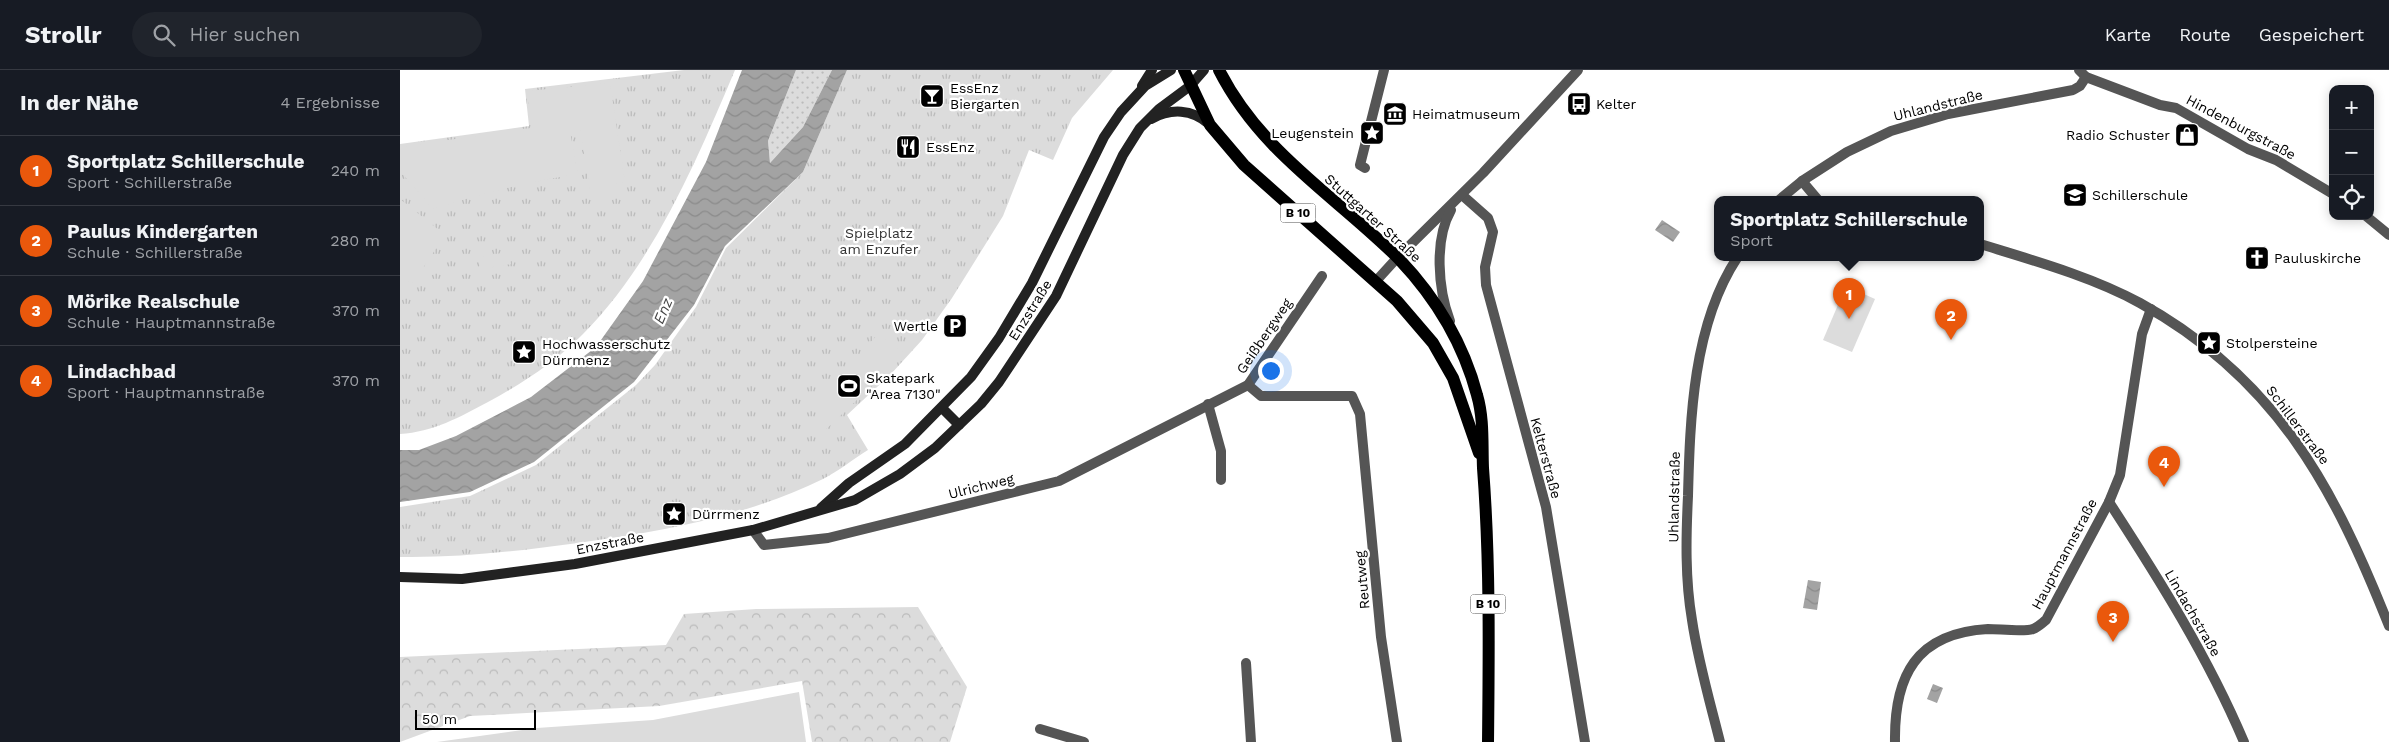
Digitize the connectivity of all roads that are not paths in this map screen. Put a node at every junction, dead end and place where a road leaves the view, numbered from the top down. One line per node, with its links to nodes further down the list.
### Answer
1 (1152, 70): 10 (main road)
2 (1171, 70): 10 (main road, Enzstraße)
3 (1184, 70): 9 (main road, B 10)
4 (1204, 70): 9 (main road, Enzstraße)
5 (1219, 70): 22 (main road, Stuttgarter Straße / B 10)
6 (1384, 70): 13 (street)
7 (1578, 70): 18 (street)
8 (2083, 74): 14 (street, Uhlandstraße); 15 (street, Hindenburgstraße)
9 (1190, 86): 11 (main road, Enzstraße); 12 (main road, Stuttgarter Straße / B 10)
10 (1132, 98): 30 (main road, Enzstraße)
11 (1144, 123): 12 (main road); 31 (main road, Enzstraße)
12 (1210, 125): 25 (main road, Stuttgarter Straße / B 10)
13 (1365, 168)
14 (1802, 181): 16 (street, Uhlandstraße); 17 (street)
15 (2329, 192)
16 (1784, 196)
17 (1815, 196)
18 (1459, 198): 22 (street); 27 (street); 45 (street, Kelterstraße)
19 (2371, 220): 20 (street)
20 (2389, 235)
21 (1984, 245): 26 (street, Schillerstraße)
22 (1397, 258): 25 (street); 27 (main road, Stuttgarter Straße / B 10)
23 (1735, 261): 46 (street, Uhlandstraße)
24 (1322, 276): 28 (street, Geißbergweg)
25 (1376, 281): 32 (main road, Stuttgarter Straße / B 10)
26 (2151, 309): 34 (street, Hauptmannstraße); 38 (street, Schillerstraße)
27 (1453, 330): 32 (main road, Stuttgarter Straße / B 10)
28 (1248, 385): 29 (street, Geißbergweg); 43 (street, Reutweg)
29 (1208, 404): 33 (street); 36 (street, Ulrichweg)
30 (942, 408): 31 (main road); 35 (main road, Enzstraße)
31 (959, 425): 35 (main road, Enzstraße)
32 (1483, 465): 44 (main road, Stuttgarter Straße / B 10)
33 (1221, 480)
34 (2108, 502): 47 (street, Hauptmannstraße); 48 (street, Lindachstraße)
35 (820, 509): 36 (main road, Enzstraße)
36 (753, 530): 37 (main road, Enzstraße)
37 (400, 577)
38 (2389, 626)
39 (1246, 663): 42 (street)
40 (1040, 729): 41 (street)
41 (1084, 742)
42 (1251, 742)
43 (1397, 742)
44 (1488, 742)
45 (1585, 742)
46 (1720, 742)
47 (1896, 742)
48 (2244, 742)

